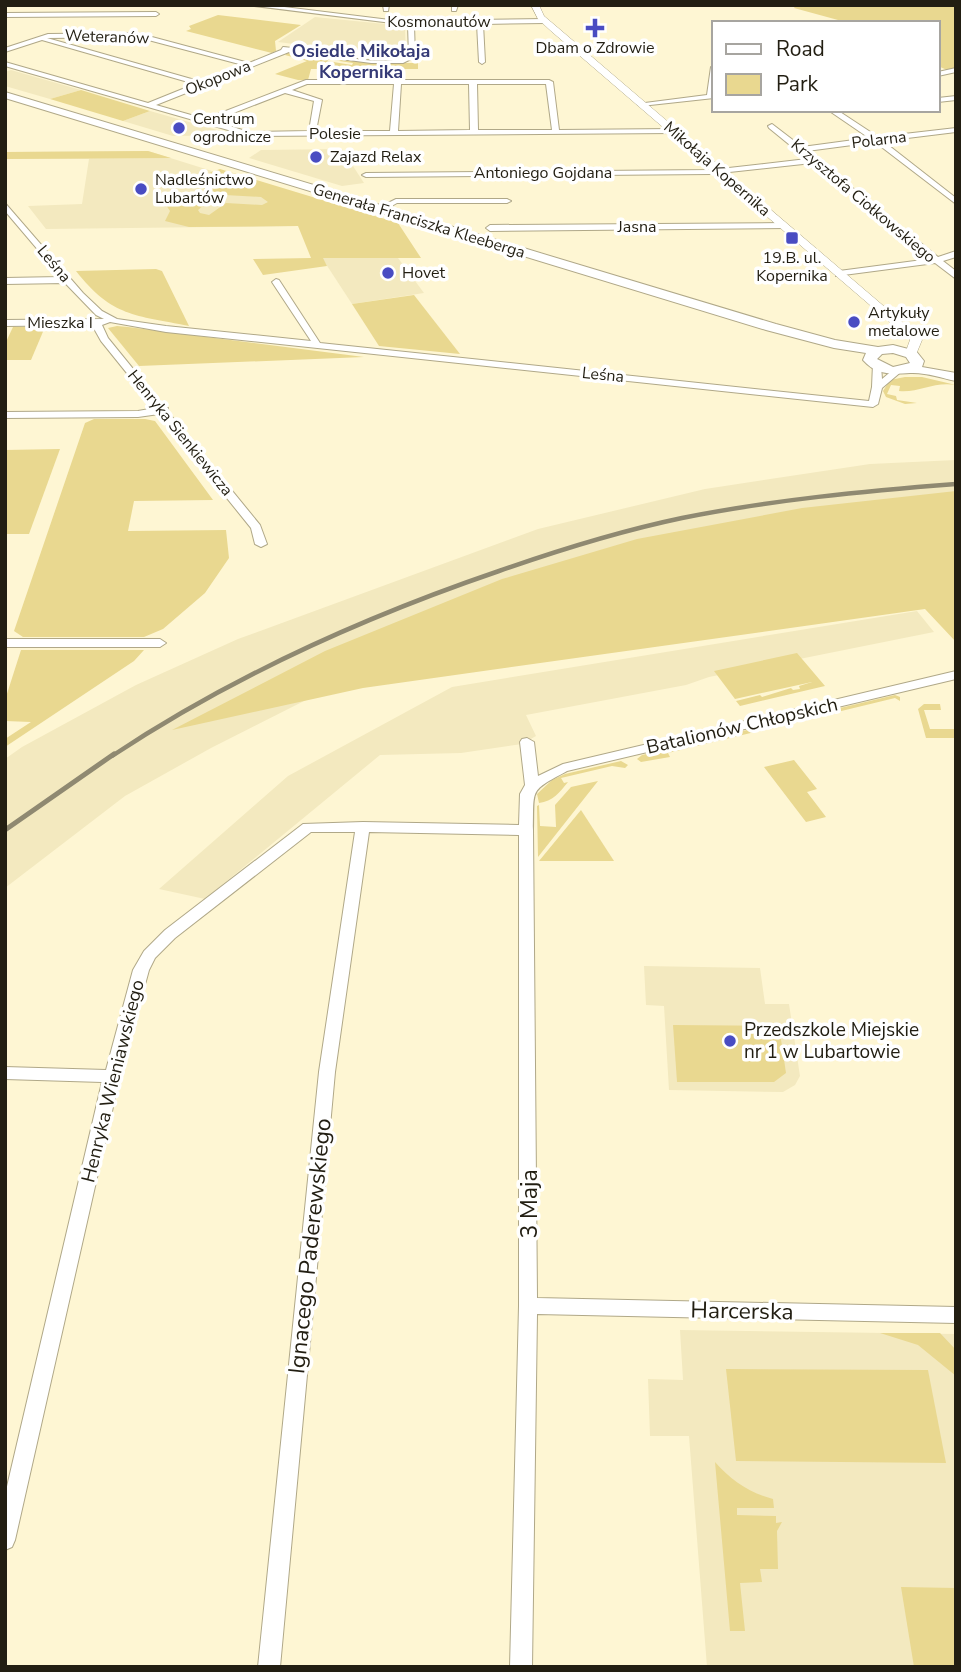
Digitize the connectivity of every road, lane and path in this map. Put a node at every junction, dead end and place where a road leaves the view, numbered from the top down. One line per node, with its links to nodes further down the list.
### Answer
1 (160, 5): 4 (street)
2 (250, 5): 7 (street, Kosmonautów)
3 (535, 5): 6 (street, Mikołaja Kopernika)
4 (156, 14): 5 (street); 9 (street)
5 (5, 15)
6 (545, 21): 8 (street, Kosmonautów); 21 (street, Mikołaja Kopernika)
7 (411, 23): 8 (street, Kosmonautów); 14 (street, Okopowa)
8 (480, 23): 12 (street)
9 (155, 26)
10 (40, 38): 11 (street, Weteranów); 14 (street, Weteranów); 17 (street)
11 (5, 50)
12 (482, 62)
13 (5, 64): 22 (street, Polesie)
14 (250, 65): 17 (street, Okopowa)
15 (398, 82): 16 (street); 18 (street); 31 (street)
16 (473, 82): 28 (street); 29 (street)
17 (202, 84): 22 (street, Okopowa)
18 (283, 90): 24 (street); 30 (street)
19 (5, 95): 40 (main road, Generała Franciszka Kleeberga)
20 (712, 96): 21 (street)
21 (641, 104): 27 (street, Mikołaja Kopernika)
22 (147, 106): 24 (street, Polesie)
23 (835, 112): 32 (street)
24 (205, 122): 30 (street, Polesie)
25 (772, 126): 33 (street, Krzysztofa Ciołkowskiego)
26 (956, 130): 32 (street, Polarna)
27 (674, 131): 29 (street, Polesie); 35 (street, Mikołaja Kopernika)
28 (474, 133): 29 (street, Polesie); 31 (street, Polesie)
29 (556, 133)
30 (312, 134): 31 (street, Polesie)
31 (394, 134)
32 (877, 140): 33 (street, Polarna); 38 (street)
33 (802, 149): 34 (street, Krzysztofa Ciołkowskiego)
34 (815, 160): 35 (street); 44 (street, Krzysztofa Ciołkowskiego)
35 (719, 171): 36 (street, Antoniego Gojdana); 41 (street, Mikołaja Kopernika)
36 (366, 175)
37 (507, 201): 40 (street)
38 (956, 202)
39 (5, 205): 47 (street, Leśna)
40 (380, 209): 56 (main road, Generała Franciszka Kleeberga)
41 (783, 226): 42 (street, Jasna); 45 (street, Mikołaja Kopernika)
42 (490, 228)
43 (956, 254): 44 (street)
44 (934, 261): 45 (street); 46 (street, Krzysztofa Ciołkowskiego)
45 (839, 274): 53 (street, Mikołaja Kopernika)
46 (956, 276)
47 (68, 280): 48 (street); 50 (street, Leśna)
48 (5, 281)
49 (276, 282): 54 (street)
50 (115, 321): 52 (street, Mieszka I); 54 (street, Leśna)
51 (5, 323): 52 (street, Mieszka I)
52 (96, 323): 61 (street, Henryka Sienkiewicza)
53 (903, 328): 55 (street); 57 (street)
54 (316, 345): 60 (street, Leśna)
55 (893, 349): 56 (main road); 57 (main road)
56 (875, 358): 57 (main road, Generała Franciszka Kleeberga); 60 (street)
57 (909, 363): 58 (main road); 59 (main road); 60 (street, Leśna)
58 (956, 370)
59 (956, 377)
60 (877, 387)
61 (164, 410): 62 (street); 63 (street, Henryka Sienkiewicza)
62 (5, 415)
63 (261, 544)
64 (5, 643): 65 (street)
65 (160, 643)
66 (956, 675): 68 (street, Batalionów Chłopskich)
67 (527, 743): 68 (street, 3 Maja)
68 (532, 785): 70 (street, 3 Maja)
69 (363, 827): 70 (street, Henryka Wieniawskiego); 72 (street, Henryka Wieniawskiego); 76 (street, Ignacego Paderewskiego)
70 (526, 830): 73 (street, 3 Maja)
71 (5, 1073): 72 (street)
72 (112, 1076): 75 (street, Henryka Wieniawskiego)
73 (528, 1306): 74 (street, Harcerska); 77 (street, 3 Maja)
74 (956, 1315)
75 (5, 1540)
76 (269, 1667)
77 (521, 1667)

